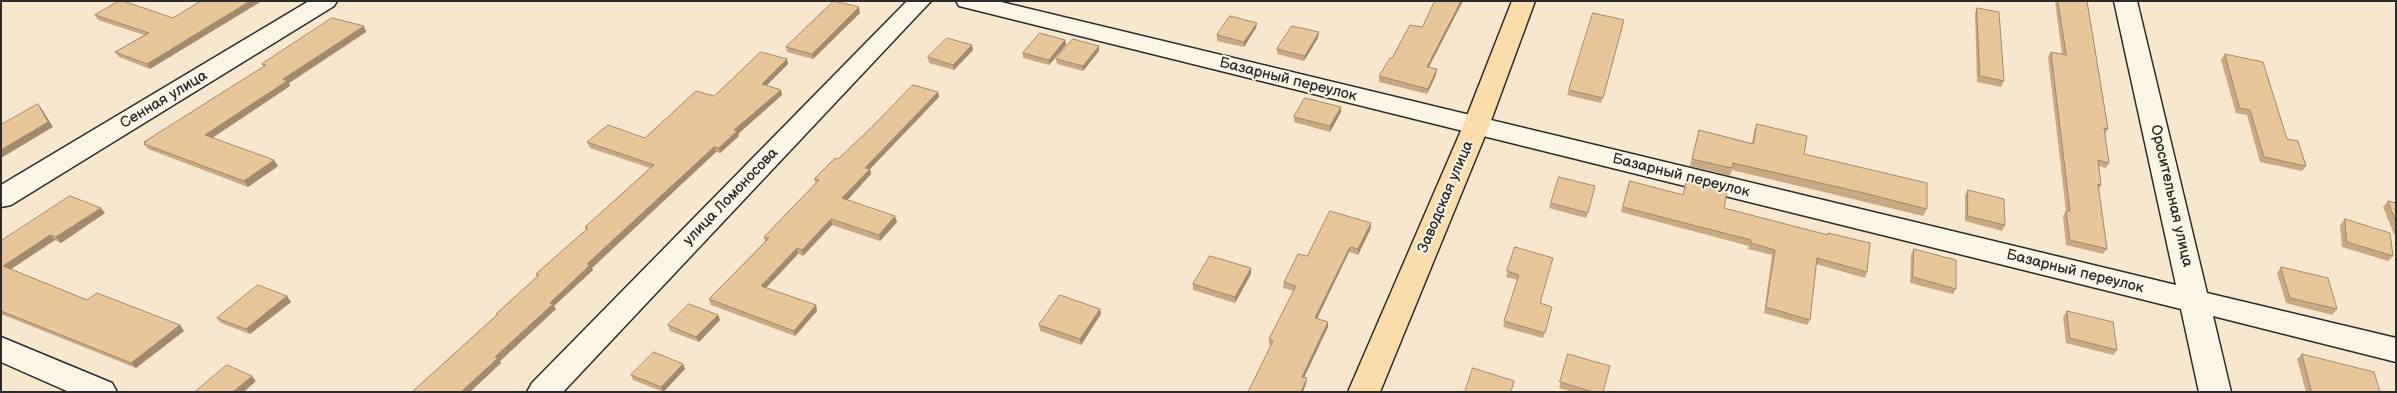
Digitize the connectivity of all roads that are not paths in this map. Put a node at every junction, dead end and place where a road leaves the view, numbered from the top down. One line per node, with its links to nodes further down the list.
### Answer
1 (326, 1): 7 (street, Сенная улица)
2 (920, 1): 12 (street, улица Ломоносова)
3 (967, 1): 6 (street, Базарный переулок)
4 (1524, 1): 6 (main road, Заводская улица)
5 (2125, 1): 8 (street, Оросительная улица)
6 (1476, 126): 8 (street, Базарный переулок); 13 (main road, Заводская улица)
7 (1, 198)
8 (2195, 302): 10 (street, Базарный переулок); 14 (street, Оросительная улица)
9 (1, 349): 11 (street)
10 (2396, 350)
11 (101, 392)
12 (543, 392)
13 (1364, 392)
14 (2215, 392)

